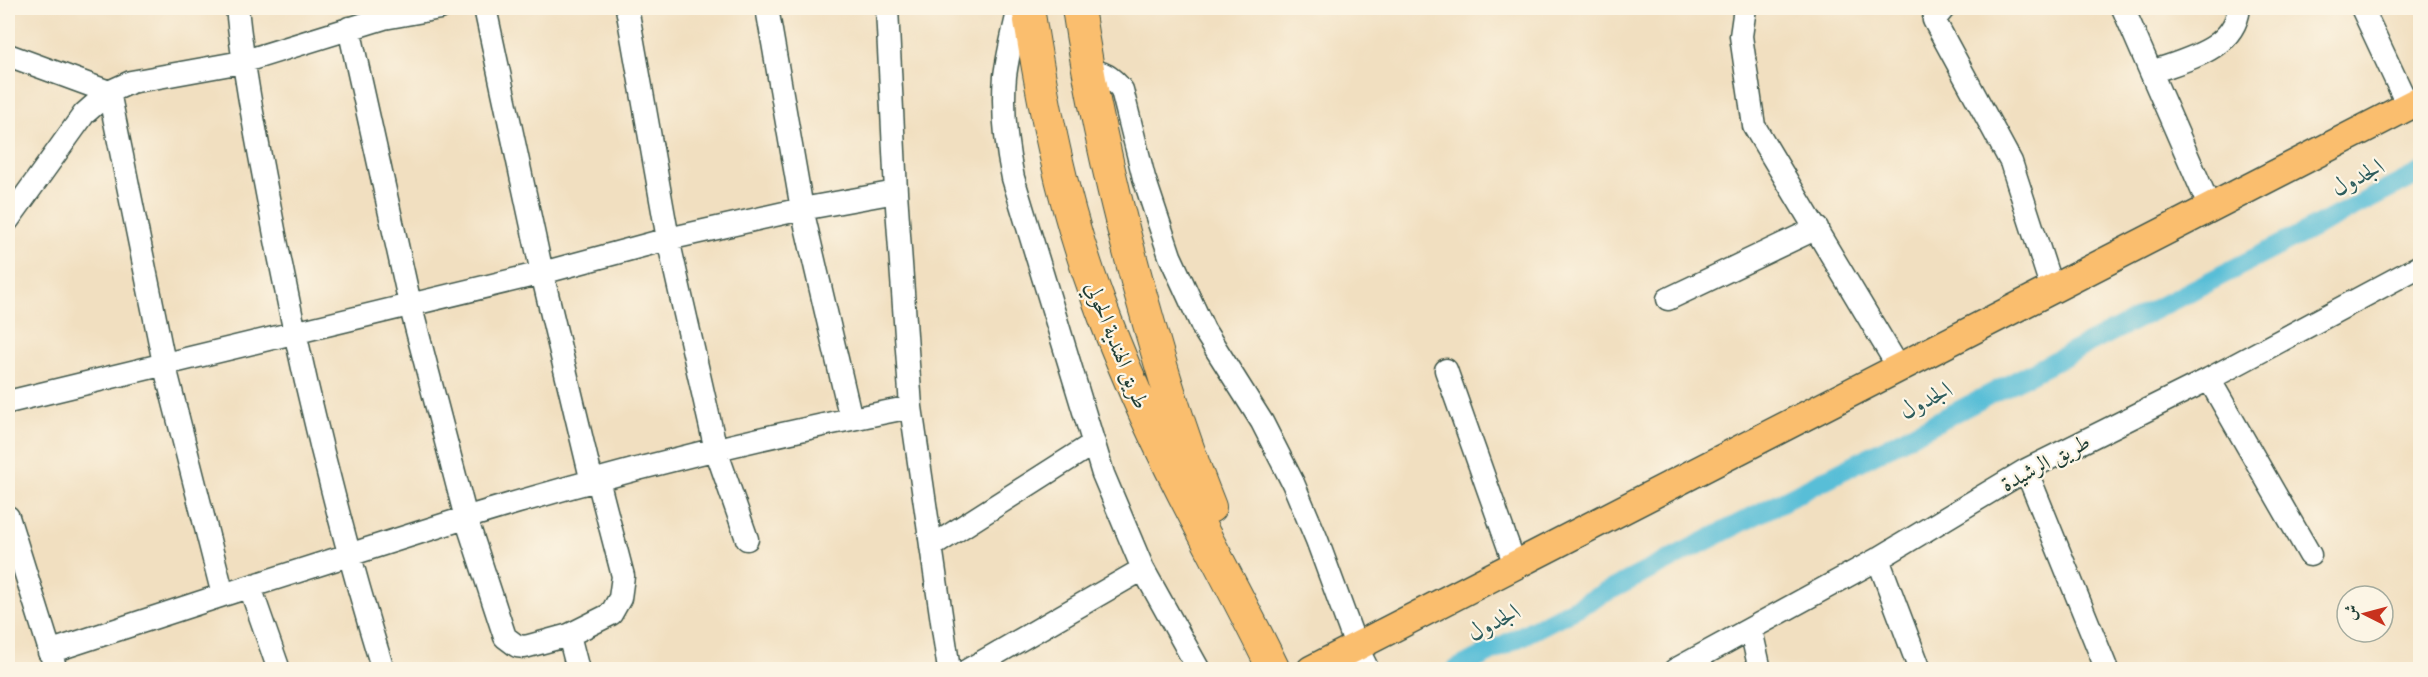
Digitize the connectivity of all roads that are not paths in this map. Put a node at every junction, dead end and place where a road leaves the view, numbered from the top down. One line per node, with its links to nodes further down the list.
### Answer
1 (237, 8): 18 (street)
2 (440, 8): 15 (street)
3 (485, 8): 30 (street)
4 (627, 8): 28 (street)
5 (767, 8): 25 (street)
6 (887, 8): 23 (street)
7 (1019, 8): 42 (street)
8 (1028, 8): 61 (highway, طريق الهندية الحولي)
9 (1078, 8): 19 (highway, طريق الهندية الحولي)
10 (1744, 8): 27 (street)
11 (1944, 8): 31 (street)
12 (2123, 8): 20 (street)
13 (2239, 8): 20 (street)
14 (2362, 8): 22 (street)
15 (384, 13): 16 (street)
16 (350, 28): 18 (street); 33 (street)
17 (8, 55): 21 (street)
18 (242, 62): 21 (street); 34 (street)
19 (1088, 71): 59 (street); 61 (highway, طريق الهندية الحولي)
20 (2152, 72): 24 (street)
21 (109, 92): 26 (street); 35 (street)
22 (2414, 103): 24 (main road)
23 (896, 192): 25 (street); 40 (street)
24 (2210, 208): 31 (main road)
25 (802, 209): 28 (street); 41 (street)
26 (8, 220)
27 (1817, 228): 32 (street); 36 (street)
28 (668, 239): 30 (street); 43 (street)
29 (2421, 266): 38 (street, طريق الرشيدة)
30 (542, 273): 33 (street); 45 (street)
31 (2052, 289): 36 (main road)
32 (1668, 299)
33 (410, 304): 34 (street); 47 (street)
34 (293, 332): 35 (street); 51 (street)
35 (164, 363): 39 (street); 56 (street)
36 (1899, 368): 53 (main road)
37 (1446, 370): 53 (street)
38 (2209, 379): 44 (street, طريق الرشيدة); 50 (street)
39 (8, 402)
40 (911, 407): 41 (street); 49 (street)
41 (851, 419): 43 (street)
42 (1094, 443): 49 (street); 54 (street)
43 (716, 450): 45 (street); 48 (street)
44 (2026, 470): 52 (street, طريق الرشيدة); 72 (street)
45 (595, 481): 47 (street); 58 (street)
46 (8, 516): 60 (street)
47 (466, 518): 51 (street); 58 (street)
48 (747, 539)
49 (931, 547): 65 (street)
50 (2310, 555)
51 (348, 556): 55 (street); 63 (street)
52 (1878, 560): 57 (street, طريق الرشيدة); 71 (street)
53 (1515, 565): 59 (main road)
54 (1143, 569): 66 (street); 67 (street)
55 (250, 587): 56 (street); 62 (street)
56 (223, 595): 60 (street)
57 (1750, 630): 69 (street, طريق الرشيدة); 70 (street)
58 (569, 635): 64 (street)
59 (1362, 658): 68 (main road)
60 (52, 661)
61 (1277, 664)
62 (279, 669)
63 (383, 669)
64 (578, 669)
65 (949, 669)
66 (968, 669)
67 (1199, 669)
68 (1311, 669)
69 (1675, 669)
70 (1760, 669)
71 (1920, 669)
72 (2107, 669)

